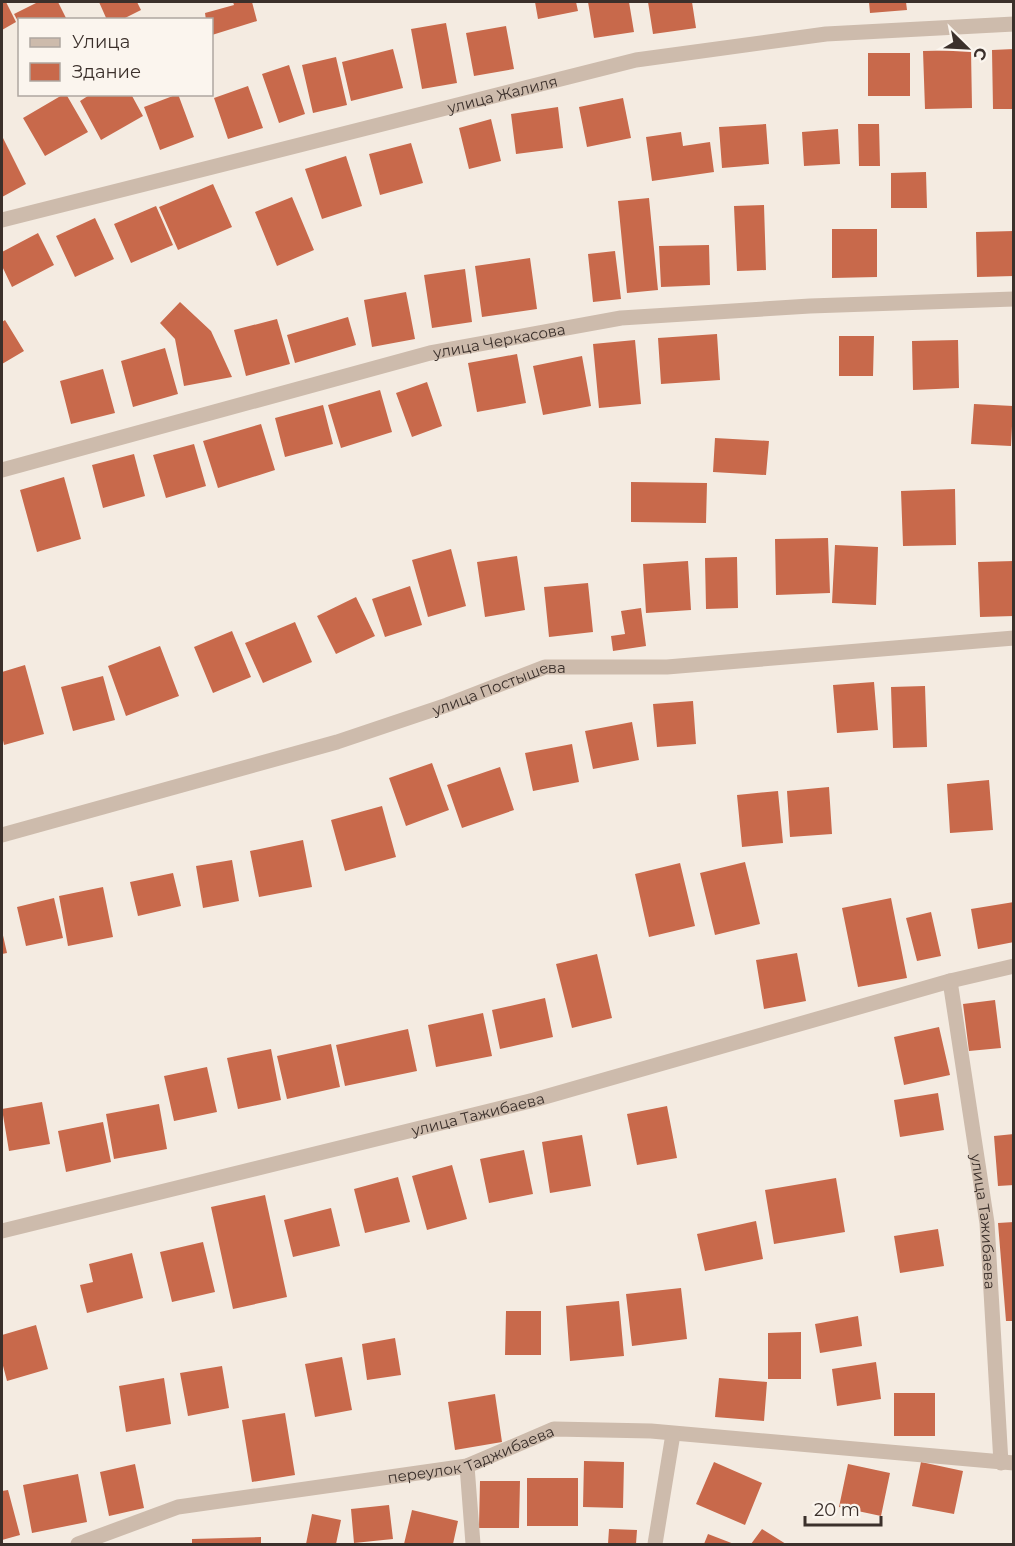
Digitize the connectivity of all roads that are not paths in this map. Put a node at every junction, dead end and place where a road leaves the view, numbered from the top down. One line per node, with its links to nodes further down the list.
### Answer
1 (1014, 24): 2 (street, улица Жалиля)
2 (2, 220)
3 (1014, 299): 4 (street, улица Черкасова)
4 (2, 470)
5 (1014, 638): 6 (street, улица Постышева)
6 (2, 835)
7 (1014, 966): 8 (street, улица Тажибаева)
8 (951, 981): 9 (street, улица Тажибаева); 11 (street, улица Тажибаева)
9 (2, 1231)
10 (673, 1434): 11 (street, переулок Таджибаева); 12 (street, переулок Таджибаева); 15 (street)
11 (1007, 1463)
12 (467, 1466): 13 (street, переулок Таджибаева); 14 (street)
13 (78, 1545)
14 (473, 1545)
15 (655, 1545)

